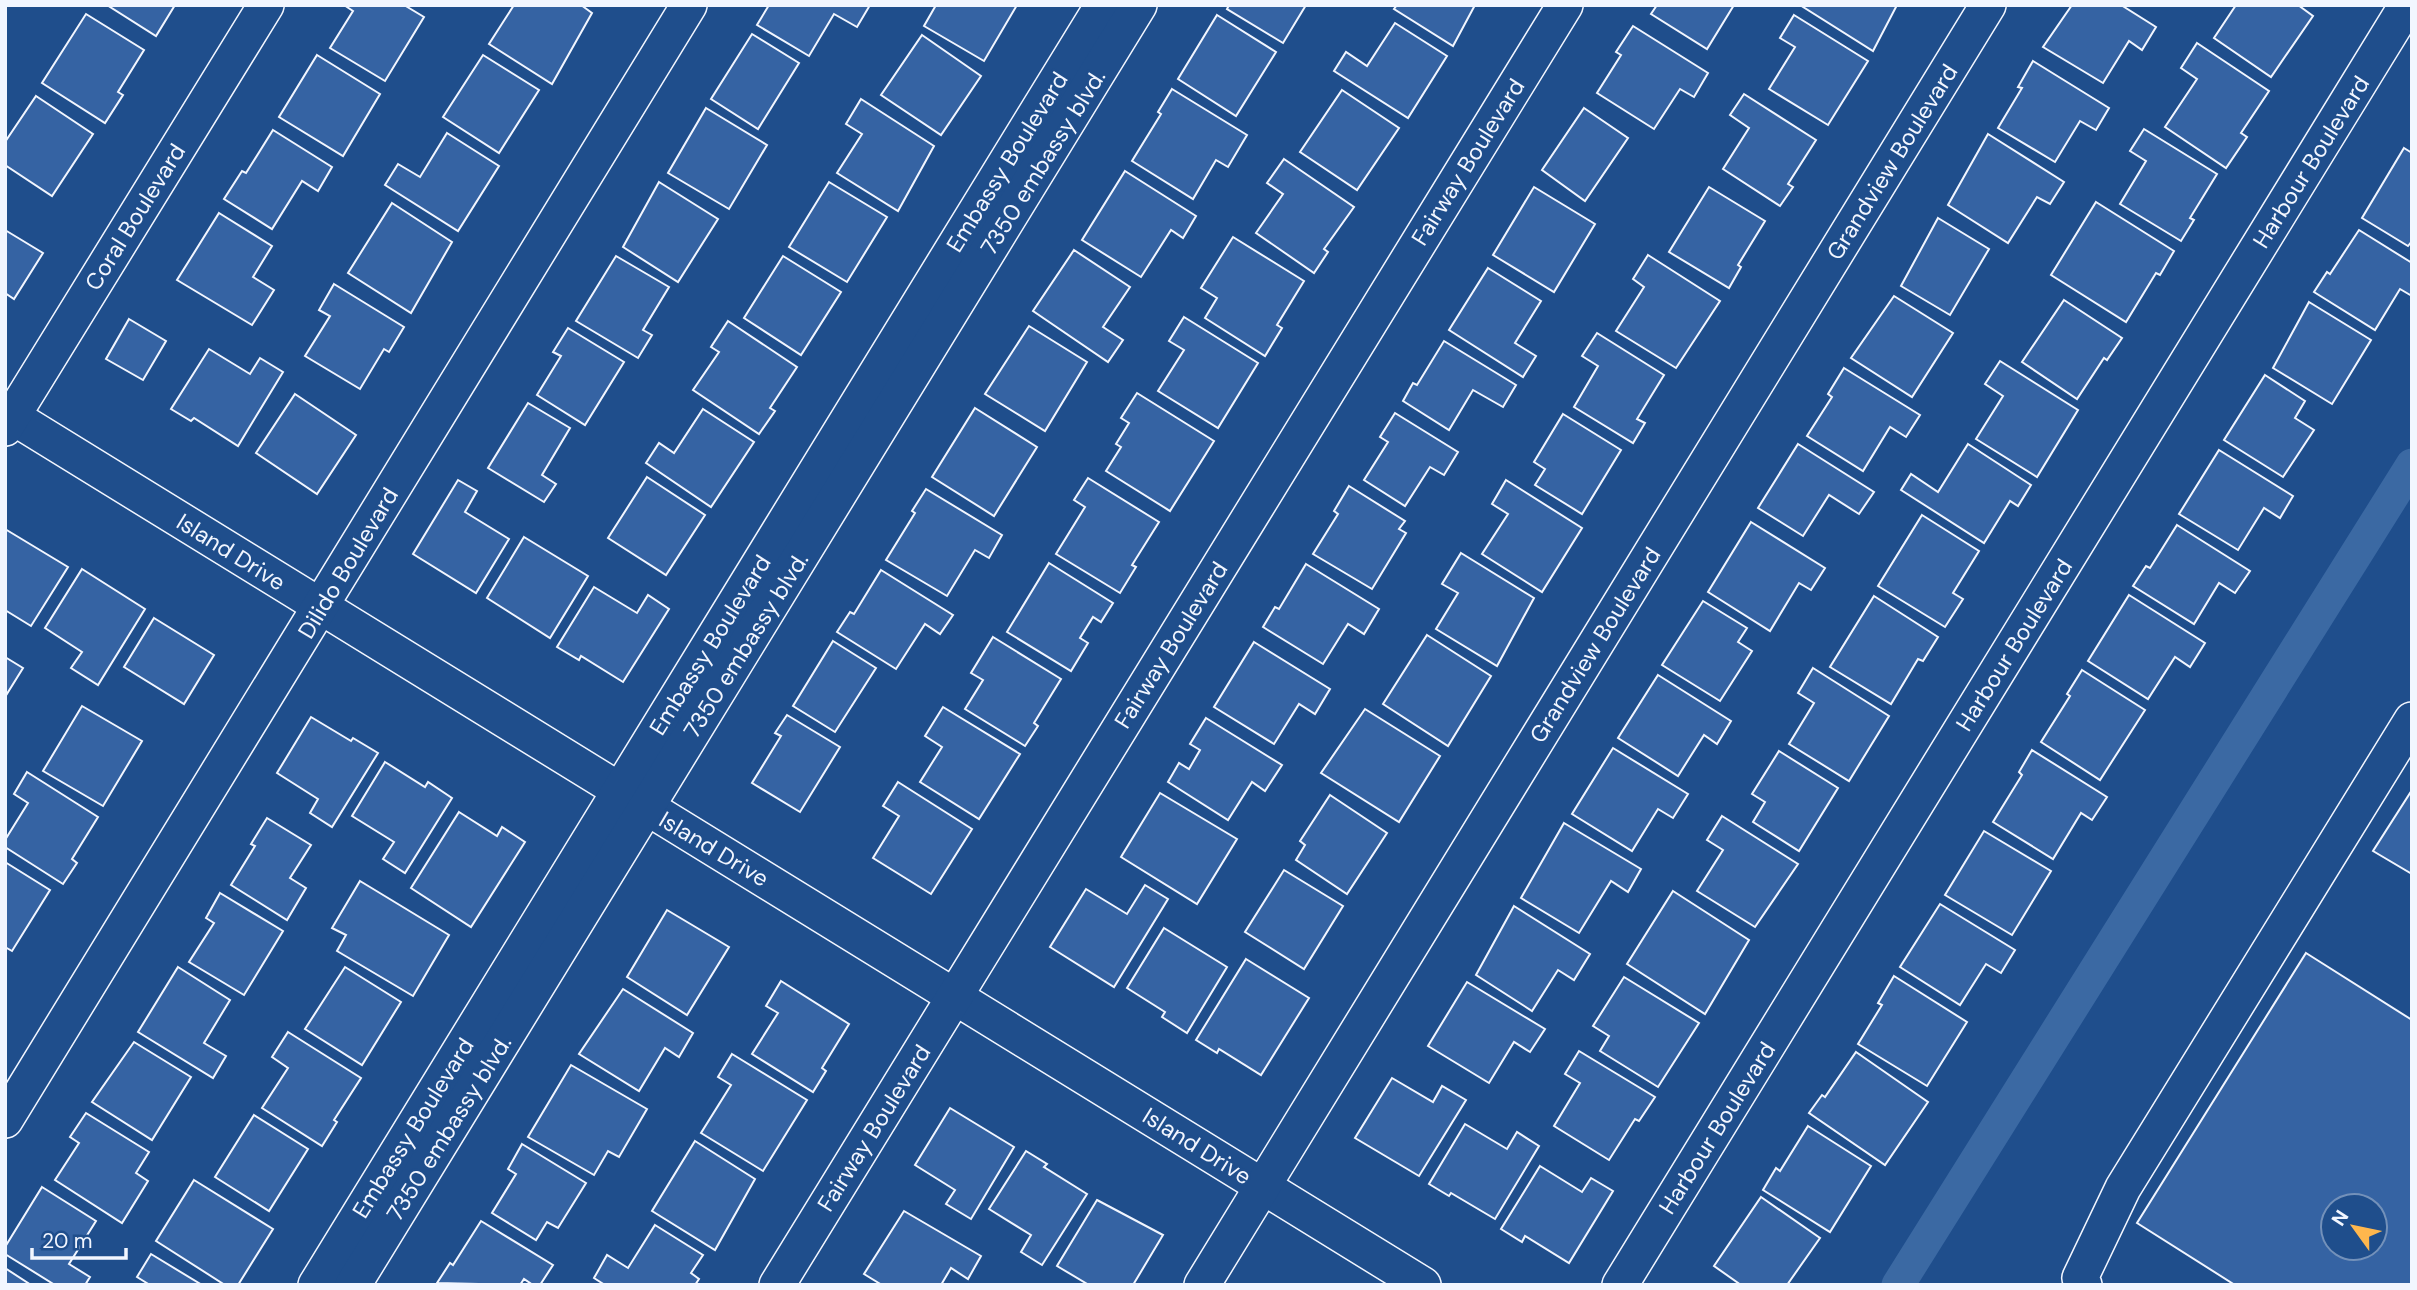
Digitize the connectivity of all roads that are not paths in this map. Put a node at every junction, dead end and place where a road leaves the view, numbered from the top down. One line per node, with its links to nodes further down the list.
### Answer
1 (265, 5): 8 (street, Coral Boulevard)
2 (689, 5): 9 (street, Dilido Boulevard)
3 (1103, 5): 11 (street, Embassy Boulevard)
4 (1139, 5): 11 (street, 7350 embassy blvd.)
5 (1564, 5): 12 (street, Fairway Boulevard)
6 (1988, 5): 14 (street, Grandview Boulevard)
7 (2407, 5): 20 (street, Harbour Boulevard)
8 (8, 419): 9 (street, Island Drive)
9 (321, 608): 11 (street, Island Drive); 13 (street, Dilido Boulevard)
10 (2412, 720): 21 (street)
11 (633, 799): 12 (street, Island Drive); 15 (street, Embassy Boulevard); 16 (street, 7350 embassy blvd.)
12 (955, 996): 14 (street, Island Drive); 17 (street, Fairway Boulevard)
13 (5, 1120)
14 (1262, 1187): 18 (street, Grandview Boulevard); 19 (street, Island Drive)
15 (316, 1285)
16 (353, 1285)
17 (777, 1285)
18 (1202, 1285)
19 (1423, 1285)
20 (1620, 1285)
21 (2084, 1285)

